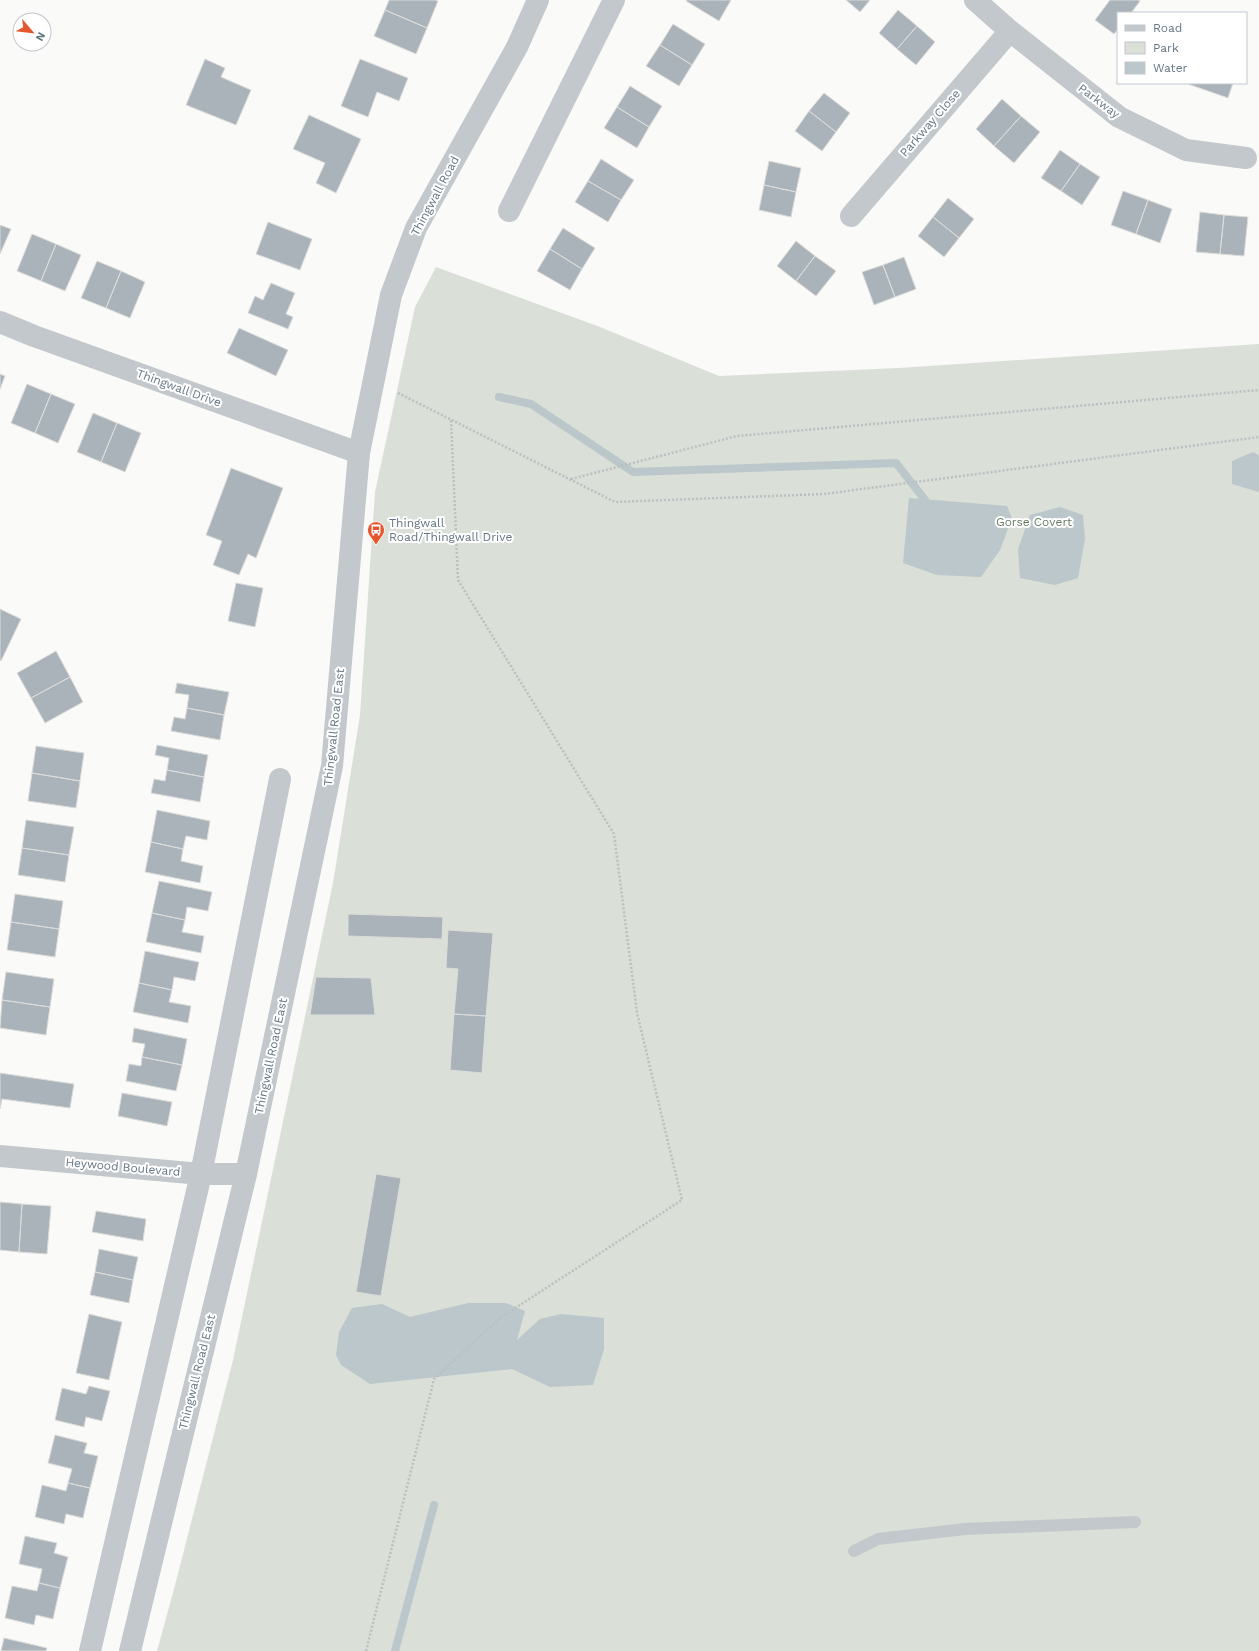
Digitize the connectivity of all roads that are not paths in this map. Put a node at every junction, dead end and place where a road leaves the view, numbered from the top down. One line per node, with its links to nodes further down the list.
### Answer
1 (538, 0): 9 (street, Thingwall Road)
2 (614, 0): 6 (street)
3 (975, 0): 4 (street, Parkway)
4 (1010, 31): 5 (street, Parkway); 7 (street, Parkway Close)
5 (1246, 158)
6 (509, 211)
7 (851, 216)
8 (0, 322): 9 (street, Thingwall Drive)
9 (359, 453): 13 (street, Thingwall Road East)
10 (280, 779): 12 (street)
11 (0, 1156): 12 (street, Heywood Boulevard)
12 (201, 1174): 13 (street, Heywood Boulevard); 16 (street)
13 (246, 1174): 17 (street, Thingwall Road East)
14 (1135, 1522): 15 (lane)
15 (854, 1551)
16 (90, 1651)
17 (130, 1651)

